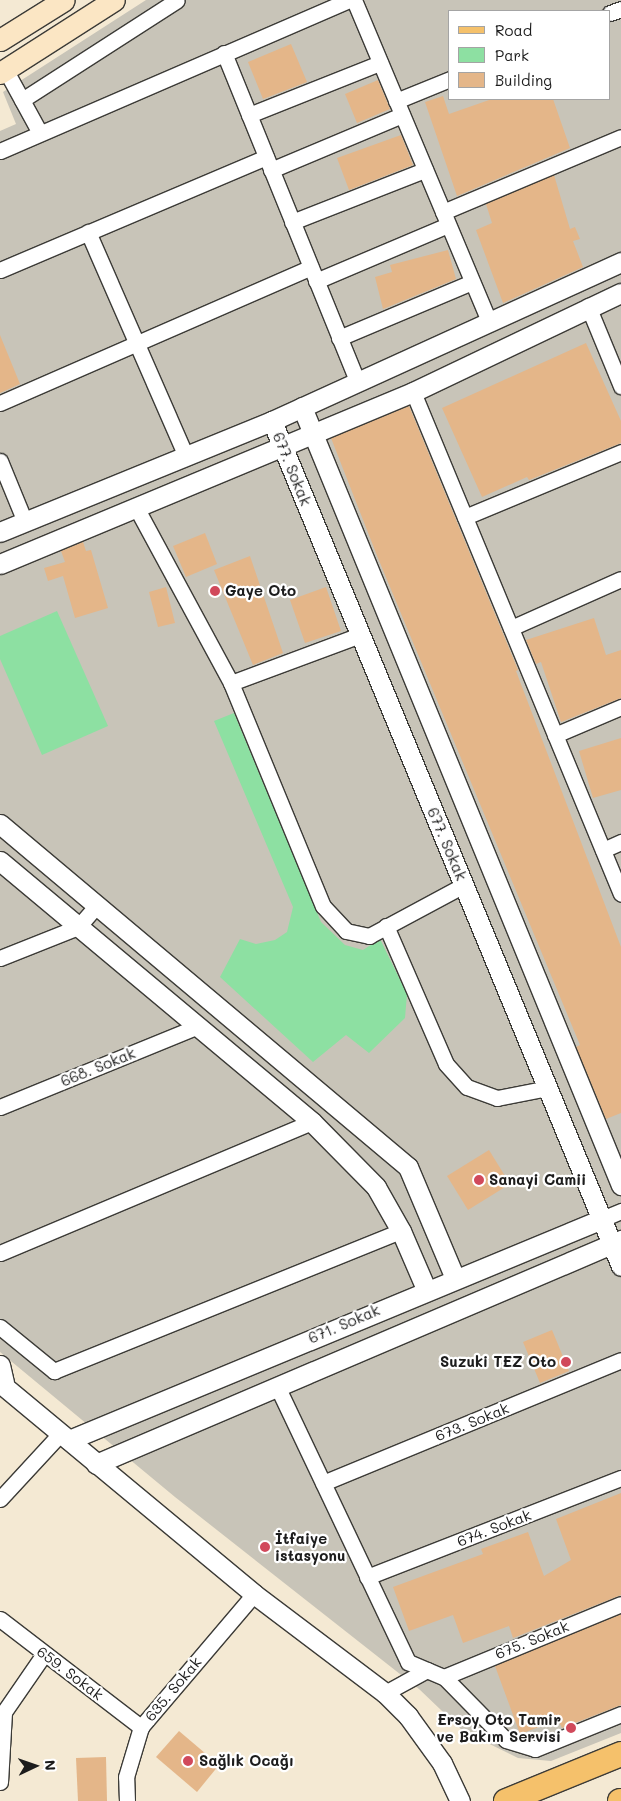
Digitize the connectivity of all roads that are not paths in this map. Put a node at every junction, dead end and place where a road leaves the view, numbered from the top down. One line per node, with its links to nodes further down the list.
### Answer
1 (64, 0): 6 (main road)
2 (114, 0): 9 (main road)
3 (177, 0): 11 (street)
4 (349, 0): 7 (street)
5 (354, 0): 8 (street)
6 (0, 40)
7 (224, 54): 13 (street); 14 (street)
8 (380, 63): 12 (street); 13 (street)
9 (3, 71): 11 (street)
10 (448, 80): 12 (street)
11 (22, 100): 14 (street)
12 (399, 108): 17 (street); 18 (street)
13 (249, 115): 17 (street)
14 (40, 133): 16 (street)
15 (621, 137): 19 (street)
16 (0, 151)
17 (269, 164): 20 (street); 21 (street)
18 (425, 170): 19 (street); 20 (street)
19 (446, 218): 25 (street); 26 (street)
20 (292, 222): 23 (street)
21 (88, 232): 24 (street); 32 (street)
22 (621, 262): 27 (street)
23 (310, 267): 25 (street); 32 (street)
24 (0, 270)
25 (316, 281): 31 (street)
26 (472, 282): 30 (street); 31 (street)
27 (576, 282): 29 (street); 30 (street)
28 (621, 293): 29 (street)
29 (588, 306): 35 (street); 36 (street)
30 (489, 321): 33 (street)
31 (340, 338): 34 (street)
32 (138, 345): 37 (street); 43 (street)
33 (402, 363): 34 (street); 36 (street)
34 (358, 384): 38 (street)
35 (621, 386)
36 (413, 392): 40 (street); 46 (street)
37 (0, 403)
38 (302, 408): 39 (street); 40 (street, 677. Sokak)
39 (272, 421): 41 (street, 677. Sokak); 43 (street)
40 (312, 435): 41 (street); 70 (street, 677. Sokak)
41 (283, 447): 45 (street); 52 (street, 677. Sokak)
42 (621, 452): 46 (street)
43 (186, 456): 47 (street)
44 (0, 461): 47 (street)
45 (137, 509): 49 (street); 53 (street)
46 (465, 517): 51 (street)
47 (25, 522): 48 (street)
48 (0, 532)
49 (0, 564)
50 (621, 579): 51 (street)
51 (511, 628): 55 (street)
52 (360, 635): 53 (street); 60 (street, 677. Sokak)
53 (231, 683): 63 (street)
54 (621, 707): 55 (street)
55 (555, 735): 58 (street)
56 (0, 824): 62 (street)
57 (621, 842): 58 (street)
58 (603, 850): 61 (street)
59 (0, 861): 64 (street)
60 (464, 885): 63 (street); 67 (street, 677. Sokak)
61 (621, 894)
62 (98, 904): 64 (street); 77 (street)
63 (386, 926): 67 (street)
64 (78, 927): 65 (street); 66 (street)
65 (0, 958)
66 (196, 1027): 68 (street, 668. Sokak); 69 (street)
67 (548, 1088): 72 (street, 677. Sokak)
68 (0, 1107)
69 (312, 1122): 73 (street); 75 (street)
70 (621, 1185)
71 (621, 1211): 72 (street, 671. Sokak)
72 (602, 1219): 74 (street, 677. Sokak); 77 (street, 671. Sokak)
73 (401, 1231): 78 (street); 79 (street)
74 (616, 1242): 76 (street, 677. Sokak); 82 (street, 671. Sokak)
75 (0, 1254)
76 (621, 1266)
77 (455, 1278): 78 (street, 671. Sokak)
78 (426, 1290): 83 (street, 671. Sokak)
79 (0, 1326)
80 (621, 1360): 86 (street, 673. Sokak)
81 (1, 1377): 83 (street)
82 (277, 1386): 84 (street, 671. Sokak); 86 (street)
83 (65, 1436): 84 (street); 87 (street)
84 (96, 1464): 89 (street)
85 (621, 1478): 88 (street, 674. Sokak)
86 (323, 1483): 88 (street)
87 (0, 1498)
88 (367, 1577): 93 (street)
89 (254, 1594): 95 (street); 97 (street, 635. Sokak)
90 (621, 1604): 94 (street, 675. Sokak)
91 (0, 1619): 92 (street, 659. Sokak)
92 (44, 1654): 97 (street, 659. Sokak); 99 (street)
93 (427, 1670): 94 (street); 95 (street)
94 (444, 1677): 96 (street)
95 (385, 1693): 101 (street)
96 (621, 1714)
97 (141, 1727): 100 (street, 635. Sokak)
98 (621, 1754): 102 (main road)
99 (0, 1782)
100 (127, 1801)
101 (460, 1801)
102 (506, 1801)

